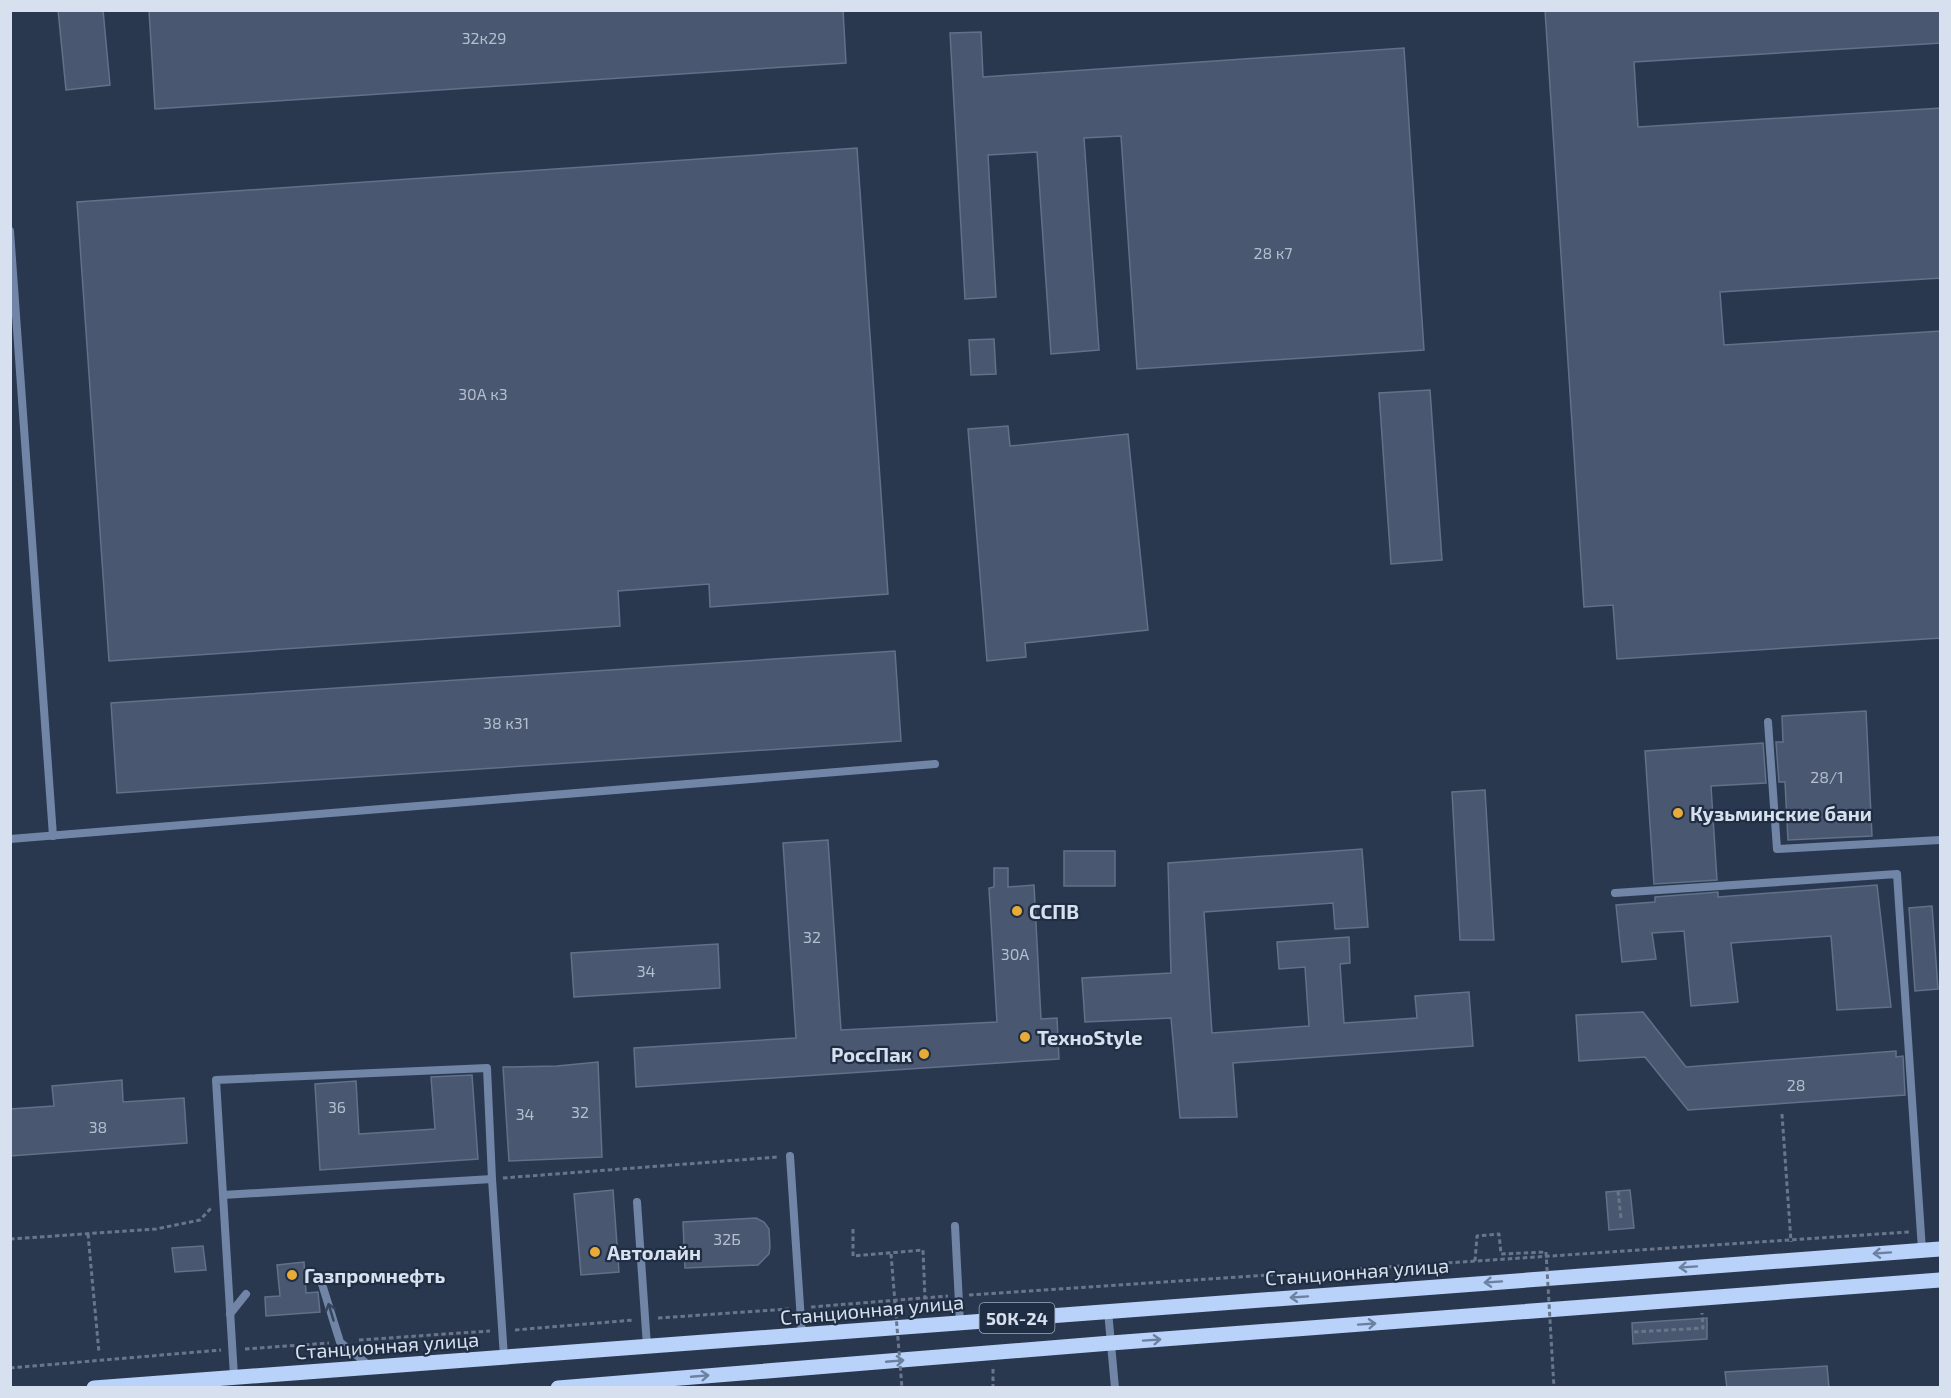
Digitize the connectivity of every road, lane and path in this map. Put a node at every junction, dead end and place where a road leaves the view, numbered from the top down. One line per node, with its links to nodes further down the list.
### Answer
1 (10, 231): 4 (lane)
2 (1768, 722): 6 (lane)
3 (935, 764): 4 (lane)
4 (53, 836): 5 (lane)
5 (10, 839)
6 (1941, 840)
7 (1615, 893): 17 (lane)
8 (1782, 1114): 20 (path)
9 (790, 1156): 10 (path); 31 (lane)
10 (492, 1179): 12 (lane); 12 (lane); 37 (lane)
11 (1618, 1191): 14 (path)
12 (223, 1195): 18 (path); 33 (lane)
13 (637, 1202): 34 (lane)
14 (1621, 1218)
15 (955, 1226): 29 (lane)
16 (853, 1230): 23 (path)
17 (1922, 1232): 20 (path); 22 (lane)
18 (88, 1234): 19 (path); 44 (path)
19 (10, 1239)
20 (1791, 1240): 24 (path); 25 (path)
21 (1941, 1249): 22 (main road, Станционная улица / 50К-24)
22 (1922, 1250): 24 (main road, Станционная улица / 50К-24, one-way to 24)
23 (891, 1254): 30 (path); 51 (path, bridge)
24 (1792, 1259): 32 (main road, Станционная улица / 50К-24, one-way to 32)
25 (1475, 1261): 29 (path); 53 (path, bridge)
26 (1941, 1280): 41 (main road, 50К-24, one-way to 26)
27 (322, 1284): 40 (lane, one-way to 27)
28 (246, 1294): 33 (lane)
29 (959, 1296): 30 (path); 35 (lane)
30 (926, 1298): 31 (path)
31 (800, 1308): 34 (path); 39 (lane)
32 (1108, 1311): 35 (main road, Станционная улица / 50К-24); 41 (lane)
33 (230, 1314): 43 (lane)
34 (645, 1319): 37 (path); 42 (lane)
35 (960, 1323): 39 (main road, Станционная улица / 50К-24)
36 (1704, 1328): 38 (path)
37 (502, 1331): 40 (path); 45 (lane)
38 (1634, 1332)
39 (802, 1336): 42 (main road, Станционная улица / 50К-24)
40 (340, 1342): 43 (path); 47 (lane)
41 (1111, 1343): 50 (main road, 50К-24, one-way to 41); 52 (lane)
42 (647, 1346): 45 (main road, Станционная улица / 50К-24)
43 (232, 1350): 46 (path); 48 (lane)
44 (99, 1353)
45 (504, 1357): 47 (main road, Станционная улица / 50К-24)
46 (10, 1368)
47 (372, 1368): 48 (main road, Станционная улица / 50К-24)
48 (234, 1376): 49 (main road, Станционная улица / 50К-24)
49 (94, 1388)
50 (558, 1388)
51 (902, 1388)
52 (1115, 1388)
53 (1554, 1388)

